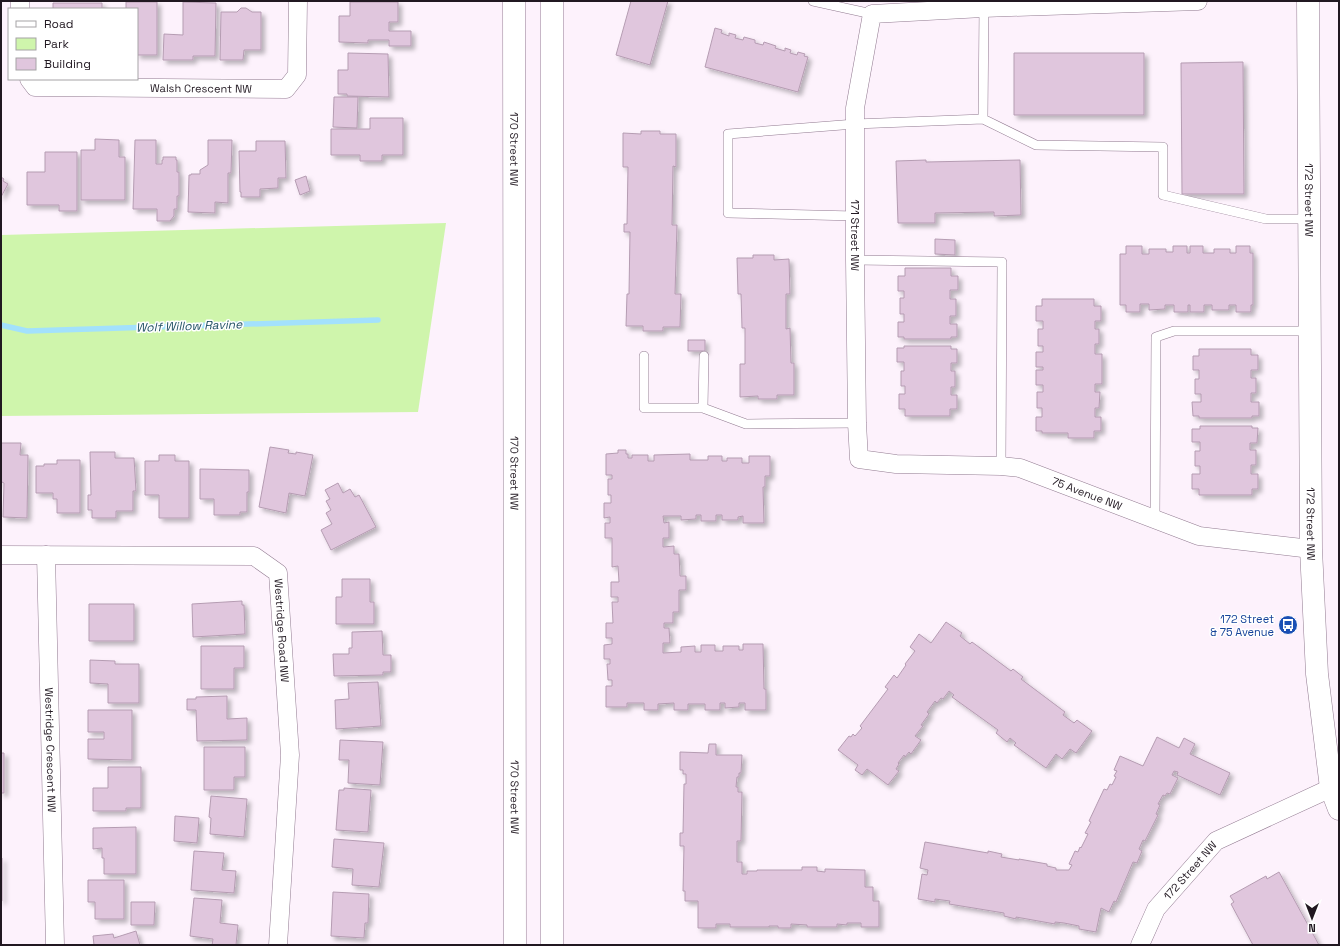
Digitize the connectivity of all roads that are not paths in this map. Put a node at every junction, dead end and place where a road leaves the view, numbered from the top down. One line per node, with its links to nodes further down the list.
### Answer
1 (298, 1): 9 (street, Walsh Crescent NW)
2 (514, 1): 30 (main road, 170 Street NW)
3 (552, 1): 31 (main road)
4 (813, 1): 8 (lane)
5 (1198, 1): 7 (street)
6 (1308, 1): 13 (main road, 172 Street NW)
7 (984, 4): 8 (street); 10 (lane)
8 (872, 14): 11 (street, 171 Street NW)
9 (30, 80)
10 (983, 119): 11 (lane); 13 (lane)
11 (855, 124): 12 (street, 171 Street NW); 12 (lane)
12 (855, 216): 14 (street, 171 Street NW)
13 (1309, 219): 15 (main road, 172 Street NW)
14 (855, 260): 19 (street, 171 Street NW); 21 (lane)
15 (1310, 330): 22 (lane); 23 (main road, 172 Street NW)
16 (644, 356): 18 (lane)
17 (704, 356): 18 (lane)
18 (703, 408): 19 (lane)
19 (857, 423): 20 (street, 171 Street NW)
20 (859, 458): 21 (street, 75 Avenue NW)
21 (1001, 466): 22 (street, 75 Avenue NW)
22 (1155, 519): 23 (street, 75 Avenue NW)
23 (1311, 549): 26 (main road, 172 Street NW)
24 (1, 555): 25 (street, Westridge Road NW)
25 (46, 555): 28 (street, Westridge Crescent NW); 29 (street, Westridge Road NW)
26 (1331, 788): 27 (main road); 32 (street, 172 Street NW)
27 (1339, 809)
28 (55, 945)
29 (278, 945)
30 (515, 945)
31 (552, 945)
32 (1140, 945)

